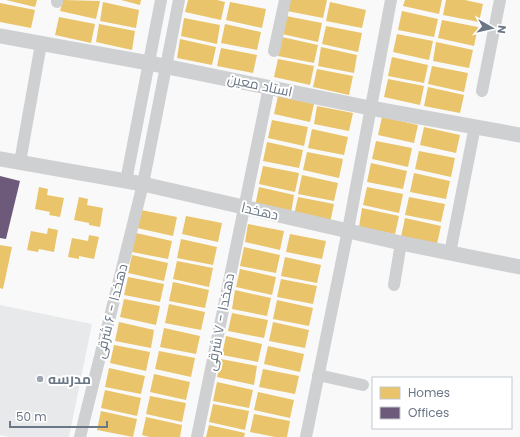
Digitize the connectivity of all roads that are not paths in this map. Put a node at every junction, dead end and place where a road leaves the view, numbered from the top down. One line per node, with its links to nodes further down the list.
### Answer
1 (161, 0): 9 (street)
2 (179, 0): 10 (street, دهخدا - ۶ شرقی)
3 (285, 0): 8 (street)
4 (391, 0): 13 (street)
5 (500, 0): 12 (street)
6 (0, 36): 7 (street, استاد معین)
7 (41, 44): 9 (street, استاد معین); 17 (street)
8 (274, 52)
9 (149, 63): 10 (street, استاد معین); 18 (street)
10 (166, 66): 11 (street, استاد معین); 19 (street, دهخدا - ۶ شرقی)
11 (268, 87): 13 (street, استاد معین); 20 (street, دهخدا - ۷ شرقی)
12 (482, 92)
13 (370, 108): 14 (street, استاد معین); 21 (street)
14 (475, 126): 15 (street, استاد معین); 23 (street)
15 (520, 135)
16 (0, 159): 17 (street, دهخدا)
17 (20, 162): 18 (street, دهخدا)
18 (126, 181): 19 (street, دهخدا)
19 (143, 184): 20 (street, دهخدا); 28 (street, دهخدا - ۶ شرقی)
20 (243, 207): 21 (street, دهخدا); 29 (street, دهخدا - ۷ شرقی)
21 (348, 230): 22 (street, دهخدا); 26 (street)
22 (401, 243): 23 (street, دهخدا); 25 (street)
23 (450, 253): 24 (street, دهخدا)
24 (520, 267)
25 (394, 285)
26 (318, 375): 27 (street); 30 (street)
27 (363, 385)
28 (80, 437)
29 (198, 437)
30 (306, 437)

